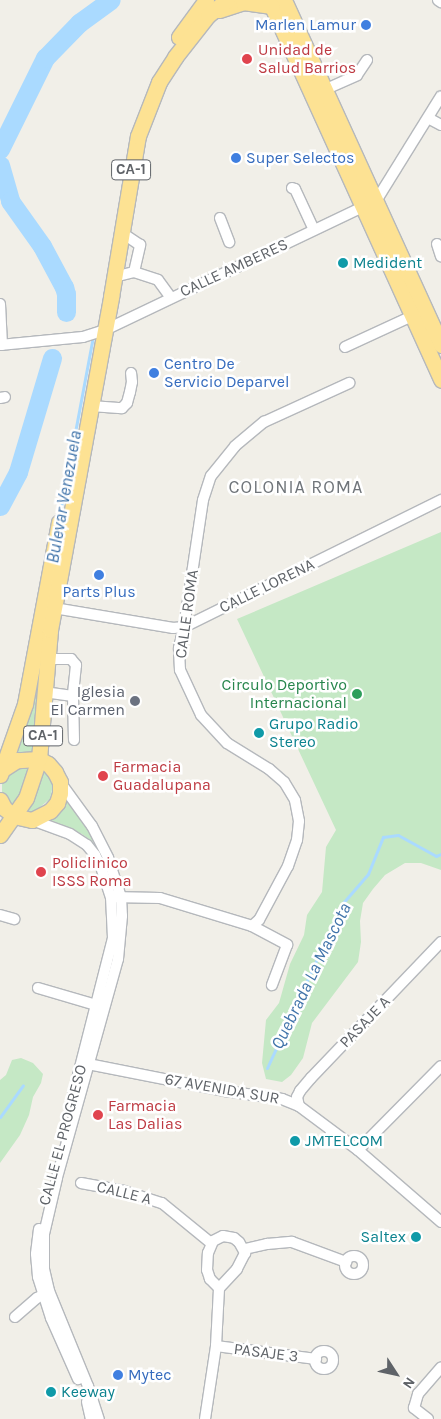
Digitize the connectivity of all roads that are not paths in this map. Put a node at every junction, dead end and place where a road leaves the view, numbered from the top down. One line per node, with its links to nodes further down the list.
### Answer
1 (206, 0): 23 (highway, CA-1)
2 (227, 0): 4 (highway, CA-1)
3 (275, 2): 4 (highway); 6 (highway); 11 (highway)
4 (200, 25): 14 (highway, CA-1)
5 (367, 60): 6 (street)
6 (324, 90): 11 (highway)
7 (441, 96): 8 (street)
8 (428, 118): 9 (street); 11 (street)
9 (441, 125)
10 (292, 188): 13 (street)
11 (370, 204): 13 (street, CALLE AMBERES); 22 (highway); 24 (highway)
12 (220, 218): 15 (street)
13 (314, 230): 20 (street, CALLE AMBERES)
14 (121, 232): 18 (street); 19 (highway, CA-1)
15 (229, 242)
16 (437, 244): 17 (street)
17 (441, 256)
18 (134, 272): 19 (street); 20 (street)
19 (114, 277): 23 (highway, CA-1)
20 (171, 298): 23 (street, CALLE AMBERES)
21 (0, 304): 25 (street)
22 (412, 316): 26 (street); 28 (highway)
23 (99, 332): 25 (street, CALLE AMBERES); 30 (highway, CA-1); 39 (highway, CA-1)
24 (441, 344)
25 (1, 345)
26 (346, 347)
27 (130, 373): 30 (street)
28 (441, 380)
29 (349, 383): 33 (street, CALLE ROMA)
30 (90, 406): 32 (highway, CA-1)
31 (441, 500): 33 (street, CALLE LORENA)
32 (54, 608): 33 (street, CALLE LORENA); 34 (highway, CA-1)
33 (184, 627): 48 (street, CALLE ROMA)
34 (46, 659): 35 (highway, CA-1); 36 (street)
35 (44, 692): 36 (street); 38 (highway, CA-1)
36 (73, 696): 37 (street)
37 (74, 740)
38 (39, 758): 39 (highway, CA-1); 40 (highway, CA-1); 42 (highway, CA-1)
39 (1, 772)
40 (60, 782): 43 (highway); 45 (street, CALLE EL PROGRESO)
41 (0, 800): 42 (highway)
42 (14, 816): 43 (highway); 44 (highway, CA-1)
43 (32, 820): 45 (street, CALLE EL PROGRESO)
44 (0, 835)
45 (116, 897): 48 (street); 52 (street, CALLE EL PROGRESO); 53 (street, CALLE EL PROGRESO)
46 (0, 915): 47 (street)
47 (14, 919)
48 (252, 926): 50 (street)
49 (441, 942): 55 (street, PASAJE A)
50 (272, 985)
51 (38, 988): 52 (street)
52 (96, 1005): 53 (street, CALLE EL PROGRESO)
53 (85, 1063): 55 (street, 67 AVENIDA SUR); 63 (street, CALLE EL PROGRESO)
54 (441, 1066): 56 (street)
55 (299, 1106): 56 (street, 67 AVENIDA SUR)
56 (358, 1150): 58 (street, 67 AVENIDA SUR)
57 (81, 1184): 59 (street, CALLE A)
58 (441, 1222)
59 (211, 1244): 60 (street); 62 (street)
60 (245, 1249): 61 (street); 62 (street)
61 (346, 1262)
62 (219, 1288): 65 (street)
63 (46, 1293): 64 (street); 68 (street, CALLE EL PROGRESO); 69 (street, CALLE EL PROGRESO)
64 (16, 1318)
65 (216, 1346): 66 (street, PASAJE 3); 70 (street)
66 (316, 1359)
67 (441, 1368): 71 (street)
68 (91, 1419)
69 (99, 1419)
70 (205, 1419)
71 (428, 1419)

